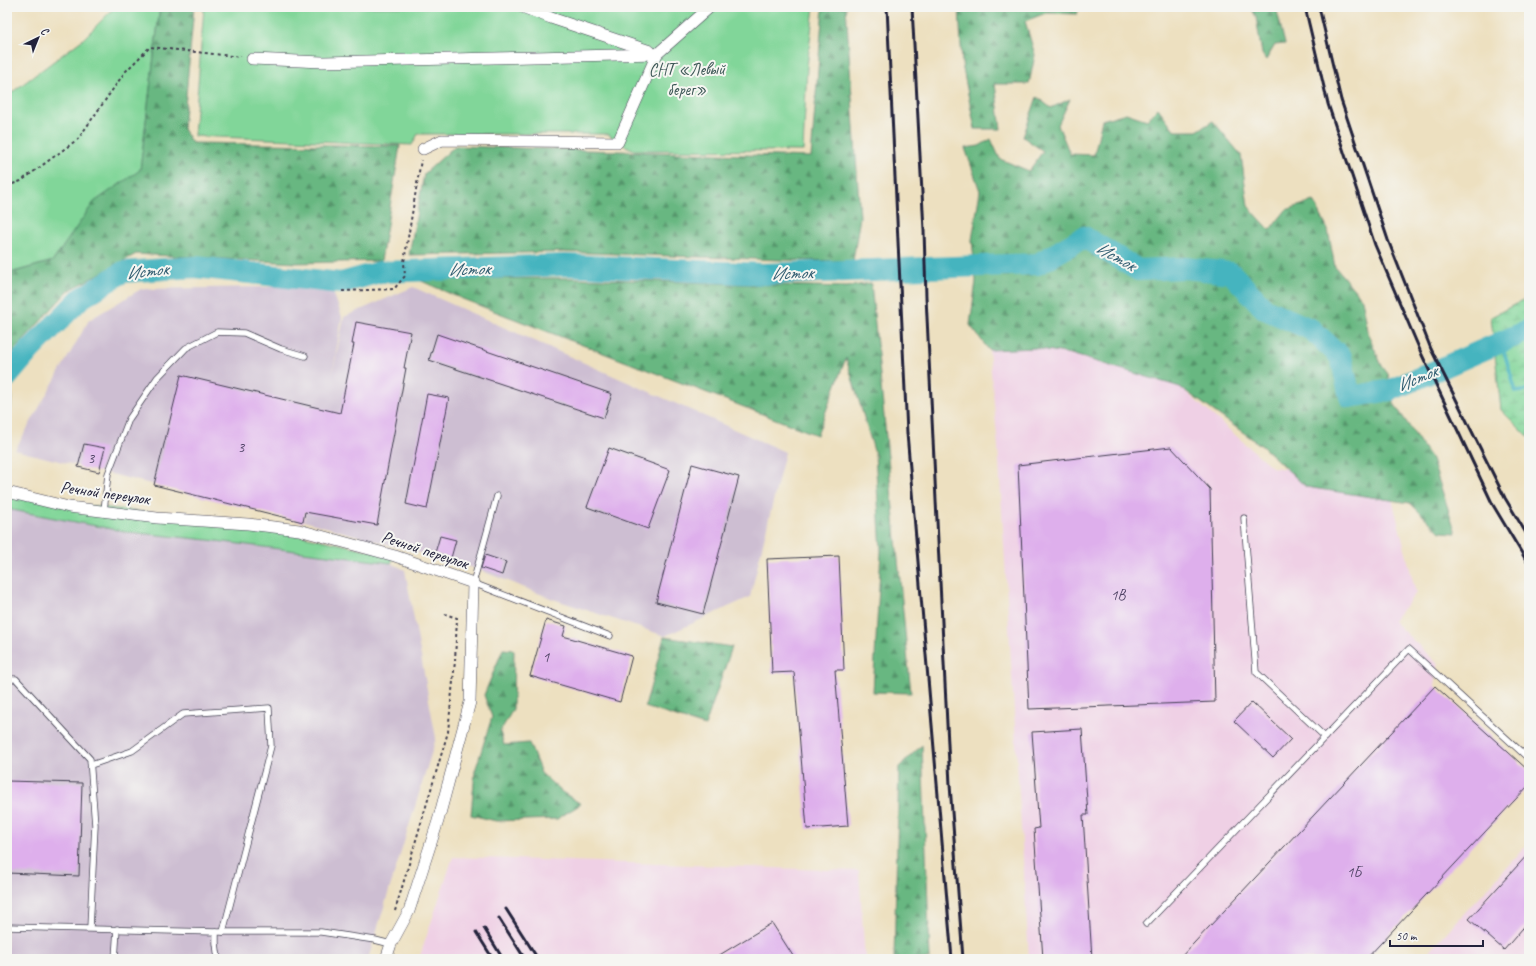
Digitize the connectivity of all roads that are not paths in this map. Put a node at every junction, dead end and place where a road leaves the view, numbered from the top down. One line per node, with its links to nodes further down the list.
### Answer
1 (522, 7): 3 (street)
2 (710, 7): 3 (street)
3 (657, 54): 4 (street); 5 (street)
4 (252, 59)
5 (422, 149)
6 (305, 356): 9 (lane)
7 (7, 492): 9 (street, Речной переулок)
8 (496, 496): 11 (lane)
9 (104, 511): 11 (street, Речной переулок)
10 (1244, 518): 14 (lane)
11 (473, 583): 12 (lane); 23 (street, Речной переулок)
12 (610, 636)
13 (7, 679): 16 (lane)
14 (1325, 737): 15 (lane); 17 (lane)
15 (1529, 759)
16 (91, 765): 19 (lane); 22 (lane)
17 (1146, 924)
18 (7, 927): 19 (lane)
19 (90, 928): 20 (lane)
20 (117, 928): 21 (lane); 24 (lane)
21 (216, 932): 22 (lane); 25 (lane)
22 (223, 932): 23 (lane)
23 (391, 944): 26 (street, Речной переулок)
24 (115, 959)
25 (218, 959)
26 (386, 959)

